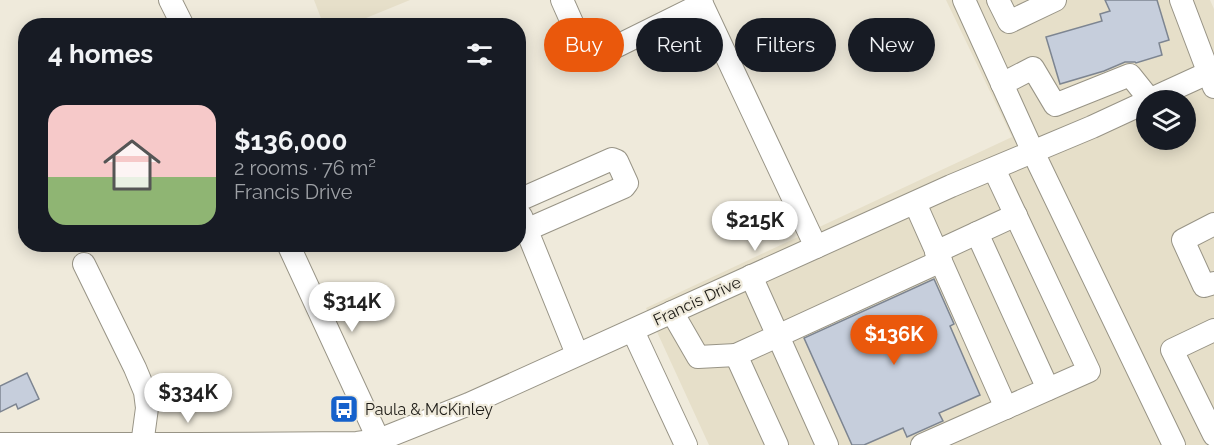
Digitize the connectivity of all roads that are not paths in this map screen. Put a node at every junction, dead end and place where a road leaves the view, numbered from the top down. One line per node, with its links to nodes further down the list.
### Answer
1 (170, 0): 8 (street)
2 (562, 0): 6 (street)
3 (964, 0): 10 (street)
4 (998, 0): 5 (street)
5 (1055, 0)
6 (701, 2): 23 (street)
7 (1186, 2): 9 (street)
8 (179, 18)
9 (1213, 75): 12 (street, Francis Drive)
10 (1002, 84): 11 (street); 14 (street)
11 (1140, 90)
12 (1176, 90)
13 (1136, 106): 14 (street, Francis Drive)
14 (1033, 152): 15 (street, Francis Drive); 49 (street)
15 (994, 169): 17 (street, Francis Drive); 18 (street)
16 (526, 197): 19 (street)
17 (915, 203): 23 (street, Francis Drive); 25 (street)
18 (1016, 215): 22 (street); 35 (street)
19 (526, 219)
20 (1214, 224): 28 (street)
21 (526, 227): 33 (street)
22 (977, 233): 25 (street); 35 (street)
23 (816, 246): 27 (street, Francis Drive)
24 (292, 252): 38 (street)
25 (939, 257): 32 (street); 36 (street)
26 (84, 264): 40 (street)
27 (751, 276): 29 (street, Francis Drive); 32 (street)
28 (1214, 284)
29 (672, 312): 31 (street, Francis Drive); 34 (street)
30 (1214, 330): 37 (street)
31 (633, 331): 33 (street, Francis Drive); 45 (street)
32 (778, 336): 34 (street); 47 (street)
33 (577, 354): 38 (street, Francis Drive)
34 (736, 355): 46 (street)
35 (1048, 389): 36 (street)
36 (1006, 408): 48 (street)
37 (1214, 435)
38 (380, 442): 43 (street, Francis Drive)
39 (0, 444): 40 (street, Francis Drive)
40 (142, 444): 44 (street, Francis Drive)
41 (234, 444): 42 (street, Francis Drive); 44 (street, Francis Drive)
42 (281, 444): 43 (street, Francis Drive)
43 (340, 444)
44 (184, 445)
45 (686, 445)
46 (777, 445)
47 (827, 445)
48 (922, 445)
49 (1174, 445)

